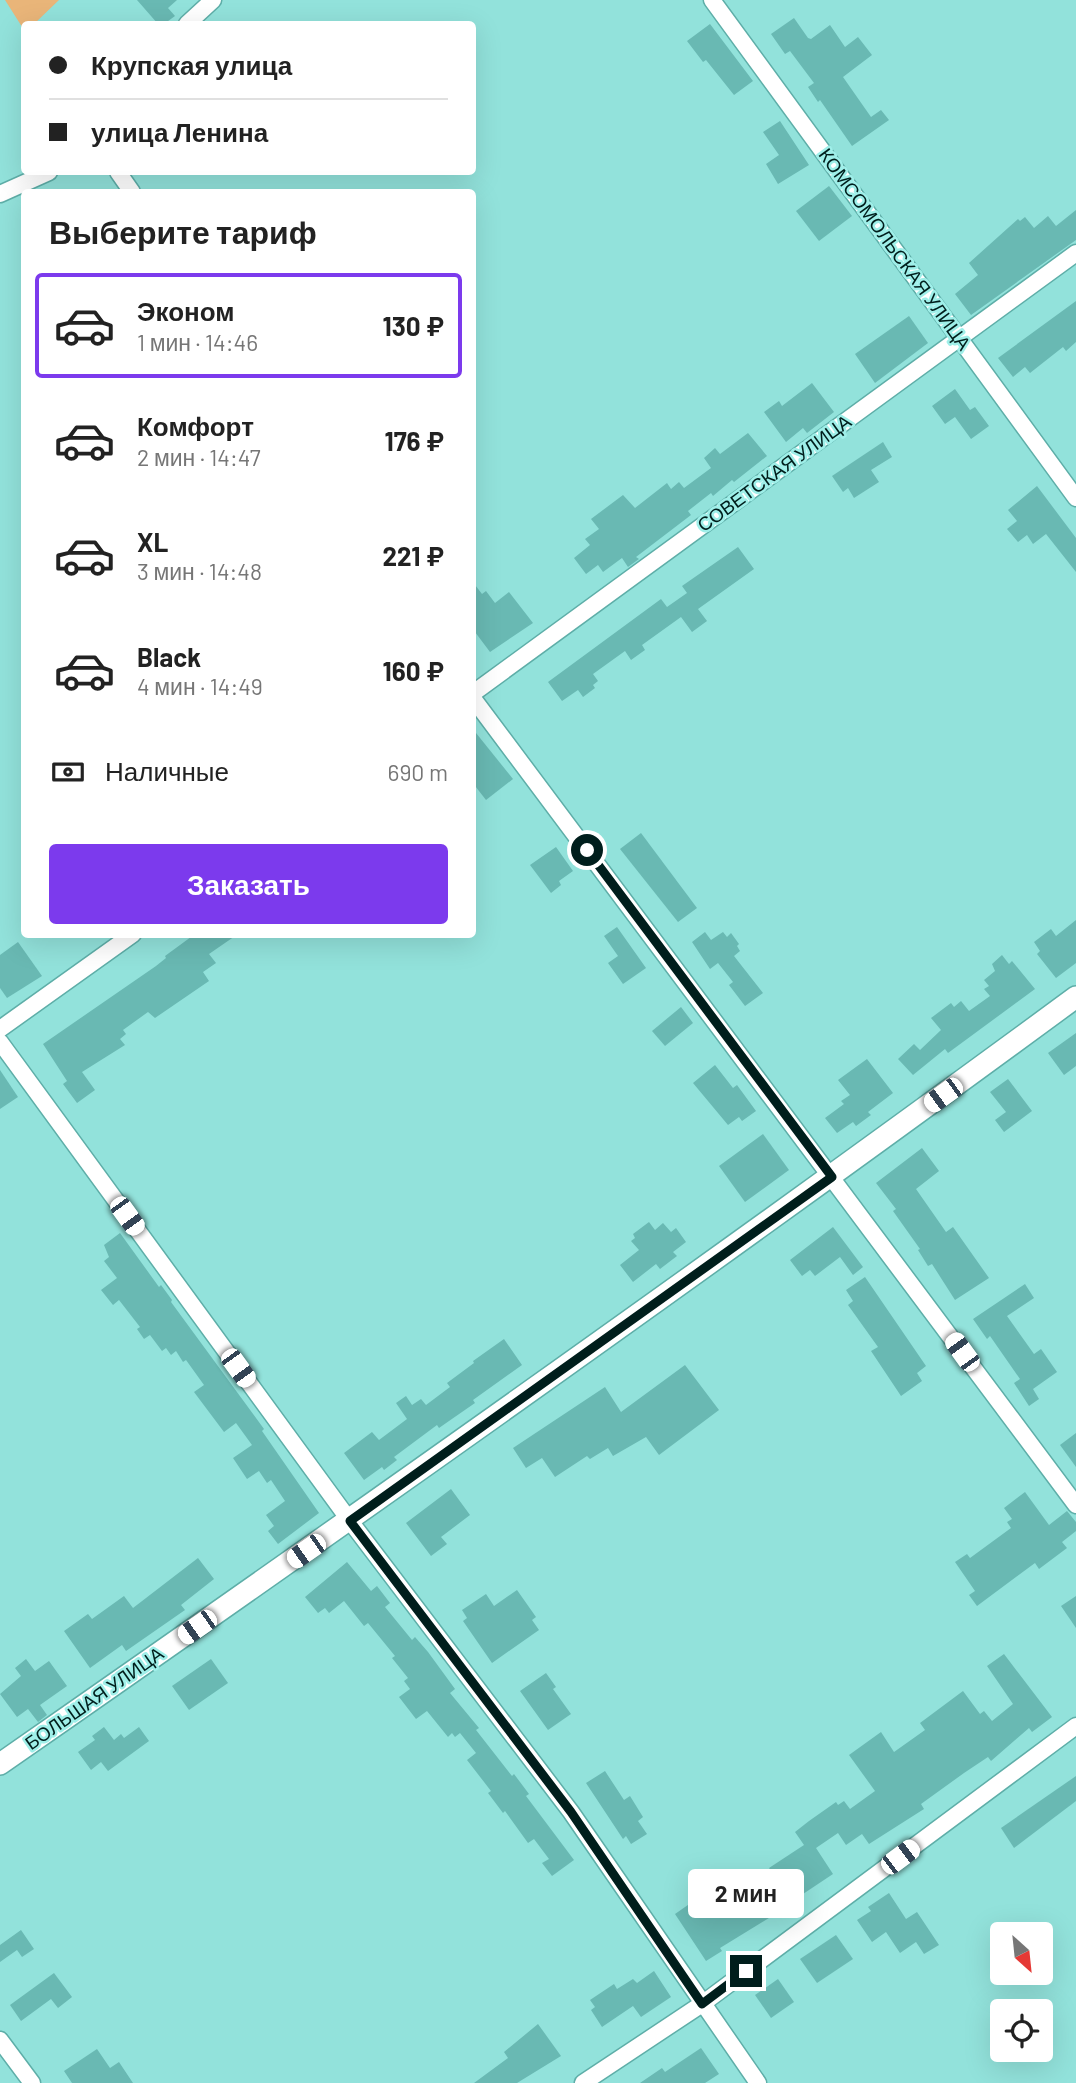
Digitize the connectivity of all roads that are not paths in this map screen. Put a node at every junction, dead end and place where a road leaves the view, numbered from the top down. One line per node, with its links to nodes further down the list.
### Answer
1 (213, 0): 3 (street)
2 (712, 0): 7 (street, КОМСОМОЛЬСКАЯ УЛИЦА)
3 (190, 21)
4 (42, 175): 5 (street)
5 (0, 194)
6 (1076, 253): 7 (street, СОВЕТСКАЯ УЛИЦА)
7 (960, 337): 8 (street, КОМСОМОЛЬСКАЯ УЛИЦА); 9 (street, СОВЕТСКАЯ УЛИЦА)
8 (1076, 498)
9 (476, 692)
10 (476, 700): 15 (street)
11 (128, 938): 13 (street)
12 (1076, 997): 15 (street, БОЛЬШАЯ УЛИЦА)
13 (0, 1029)
14 (0, 1042): 17 (street)
15 (832, 1177): 16 (street); 17 (street, БОЛЬШАЯ УЛИЦА)
16 (1076, 1505)
17 (350, 1521): 19 (street, БОЛЬШАЯ УЛИЦА); 20 (street)
18 (1076, 1726): 20 (street)
19 (0, 1764)
20 (702, 2004): 23 (street); 24 (street)
21 (0, 2040): 22 (street)
22 (32, 2083)
23 (583, 2083)
24 (758, 2083)

